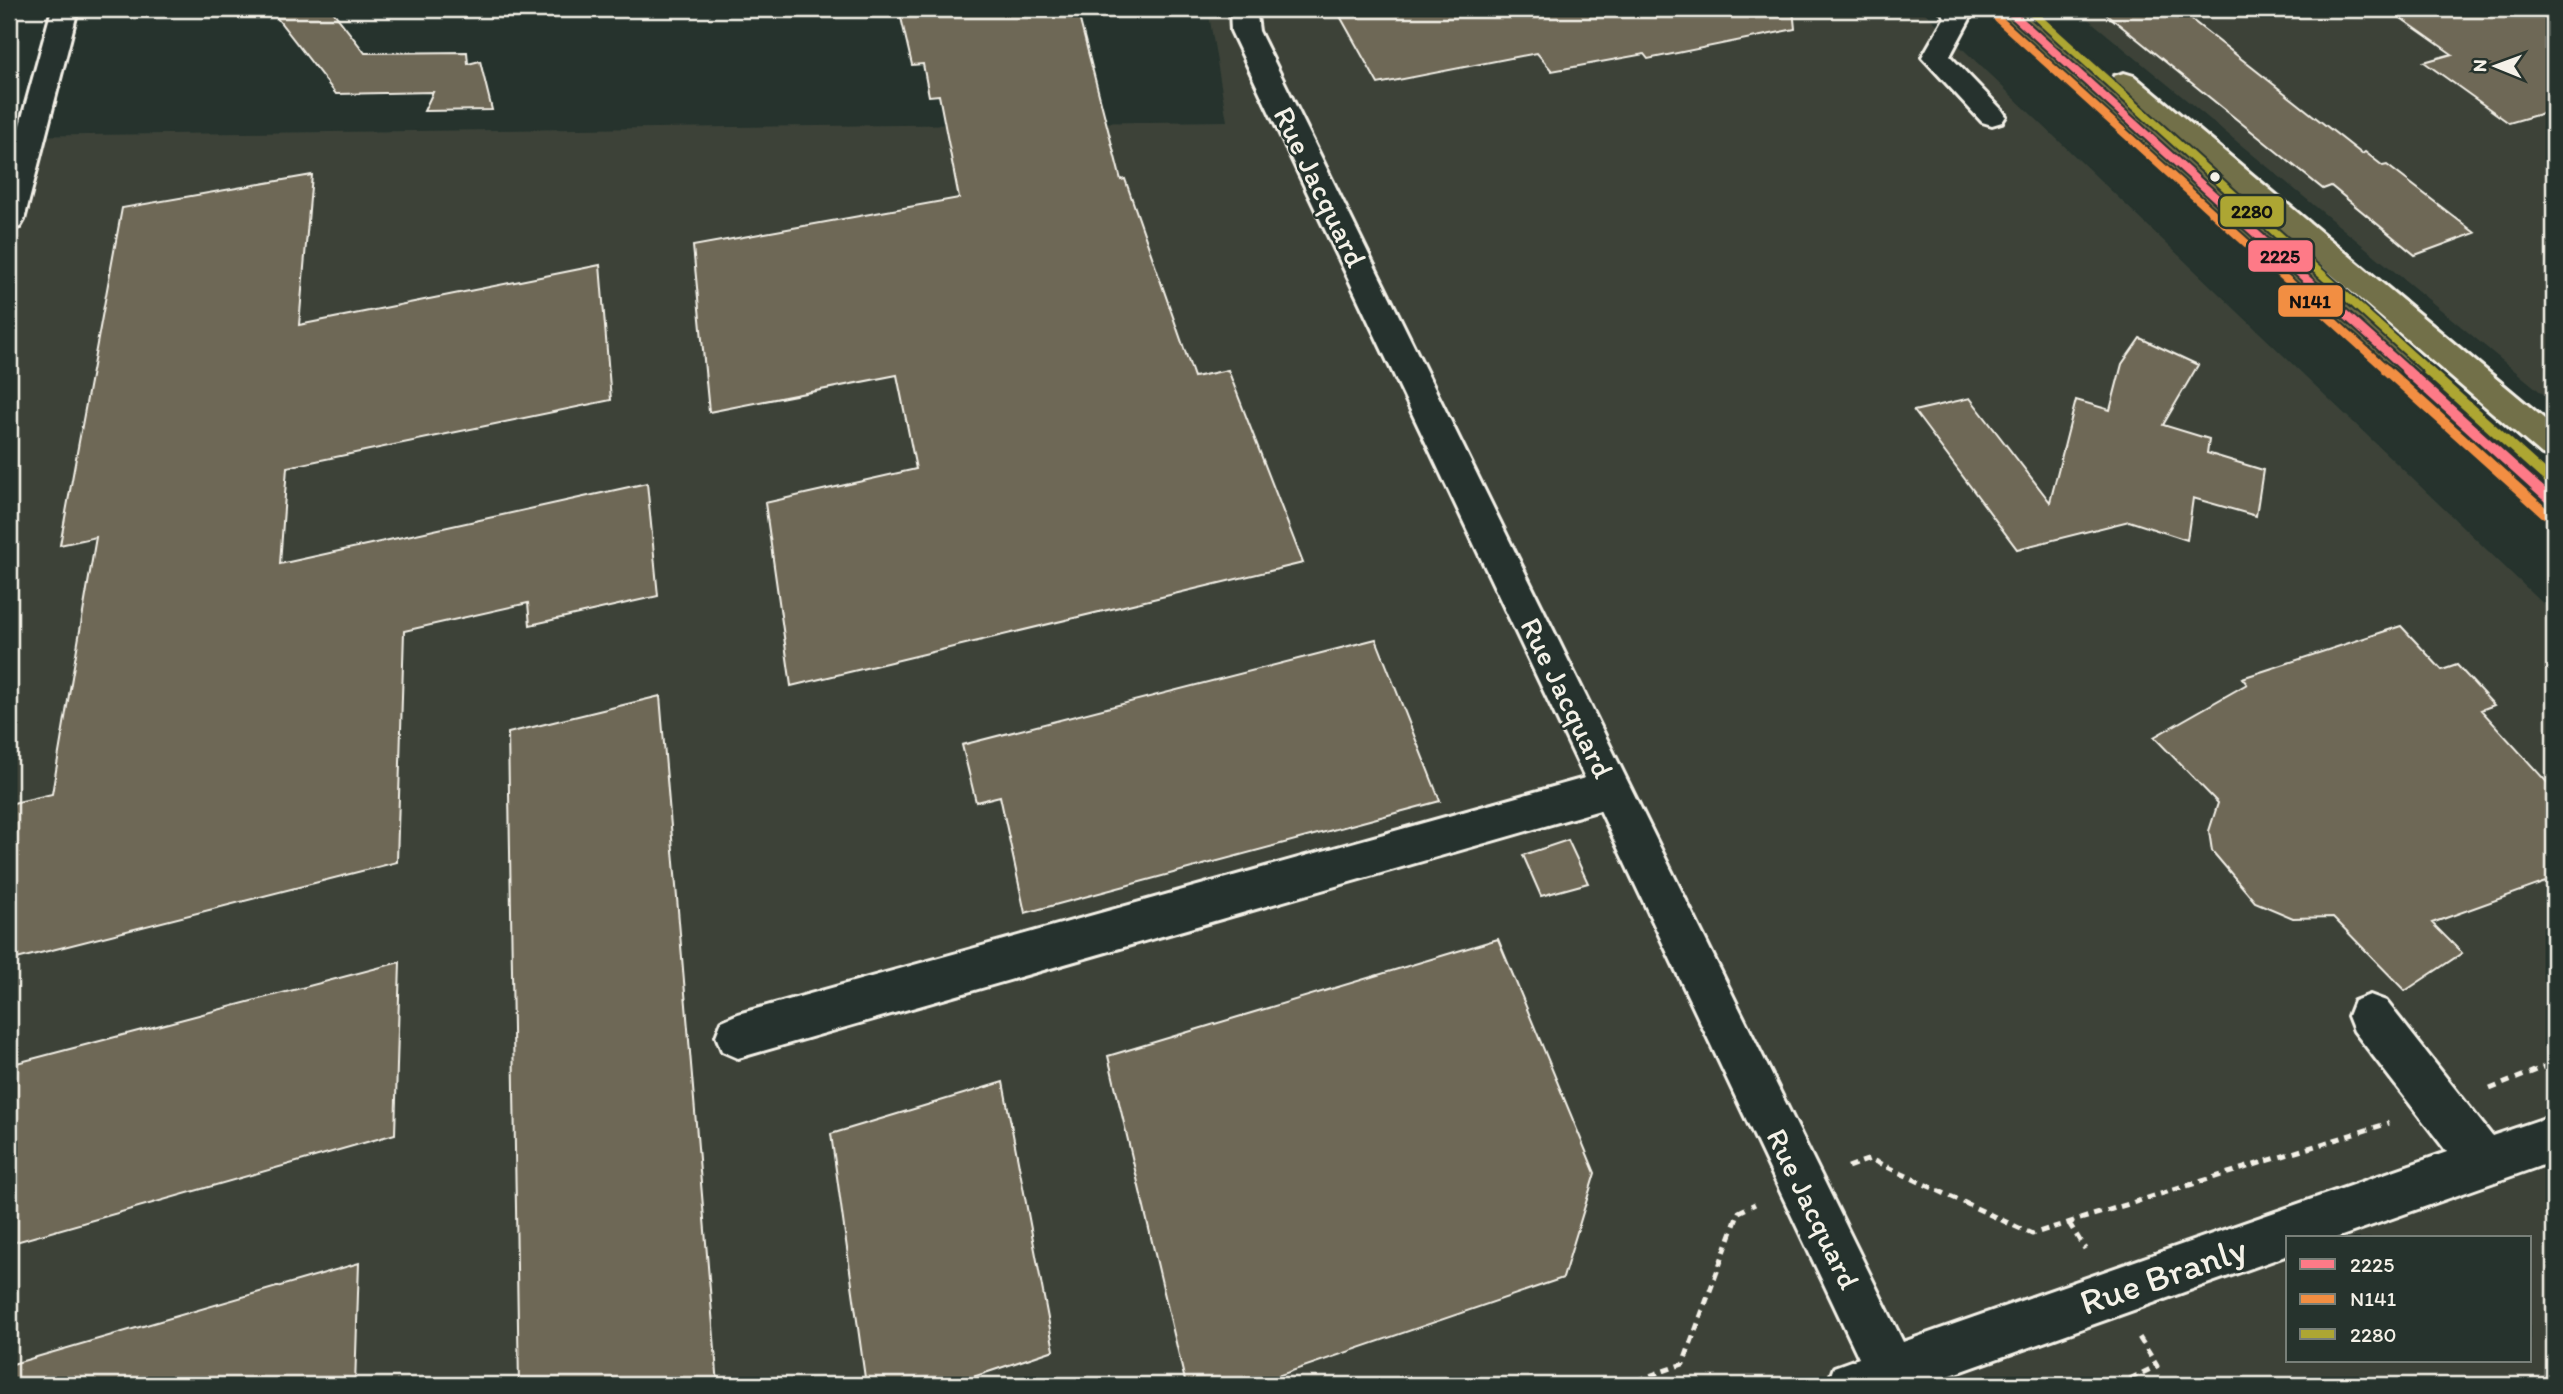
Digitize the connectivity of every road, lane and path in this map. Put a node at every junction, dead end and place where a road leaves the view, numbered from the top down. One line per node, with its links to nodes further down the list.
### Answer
1 (65, 9): 7 (street)
2 (1242, 9): 10 (street, Rue Jacquard)
3 (1952, 9): 6 (street)
4 (2007, 9): 9 (main road)
5 (2036, 9): 8 (main road)
6 (1992, 116)
7 (9, 220)
8 (2554, 446)
9 (2554, 503)
10 (1610, 789): 12 (street); 17 (street, Rue Jacquard)
11 (2370, 1016): 14 (street)
12 (738, 1037)
13 (2554, 1063): 14 (path)
14 (2443, 1107): 16 (street); 17 (path)
15 (2554, 1138): 16 (street, Rue Branly)
16 (2484, 1163): 18 (street, Rue Branly)
17 (1801, 1182): 18 (street, Rue Jacquard); 19 (path)
18 (1880, 1380)
19 (1624, 1385)

